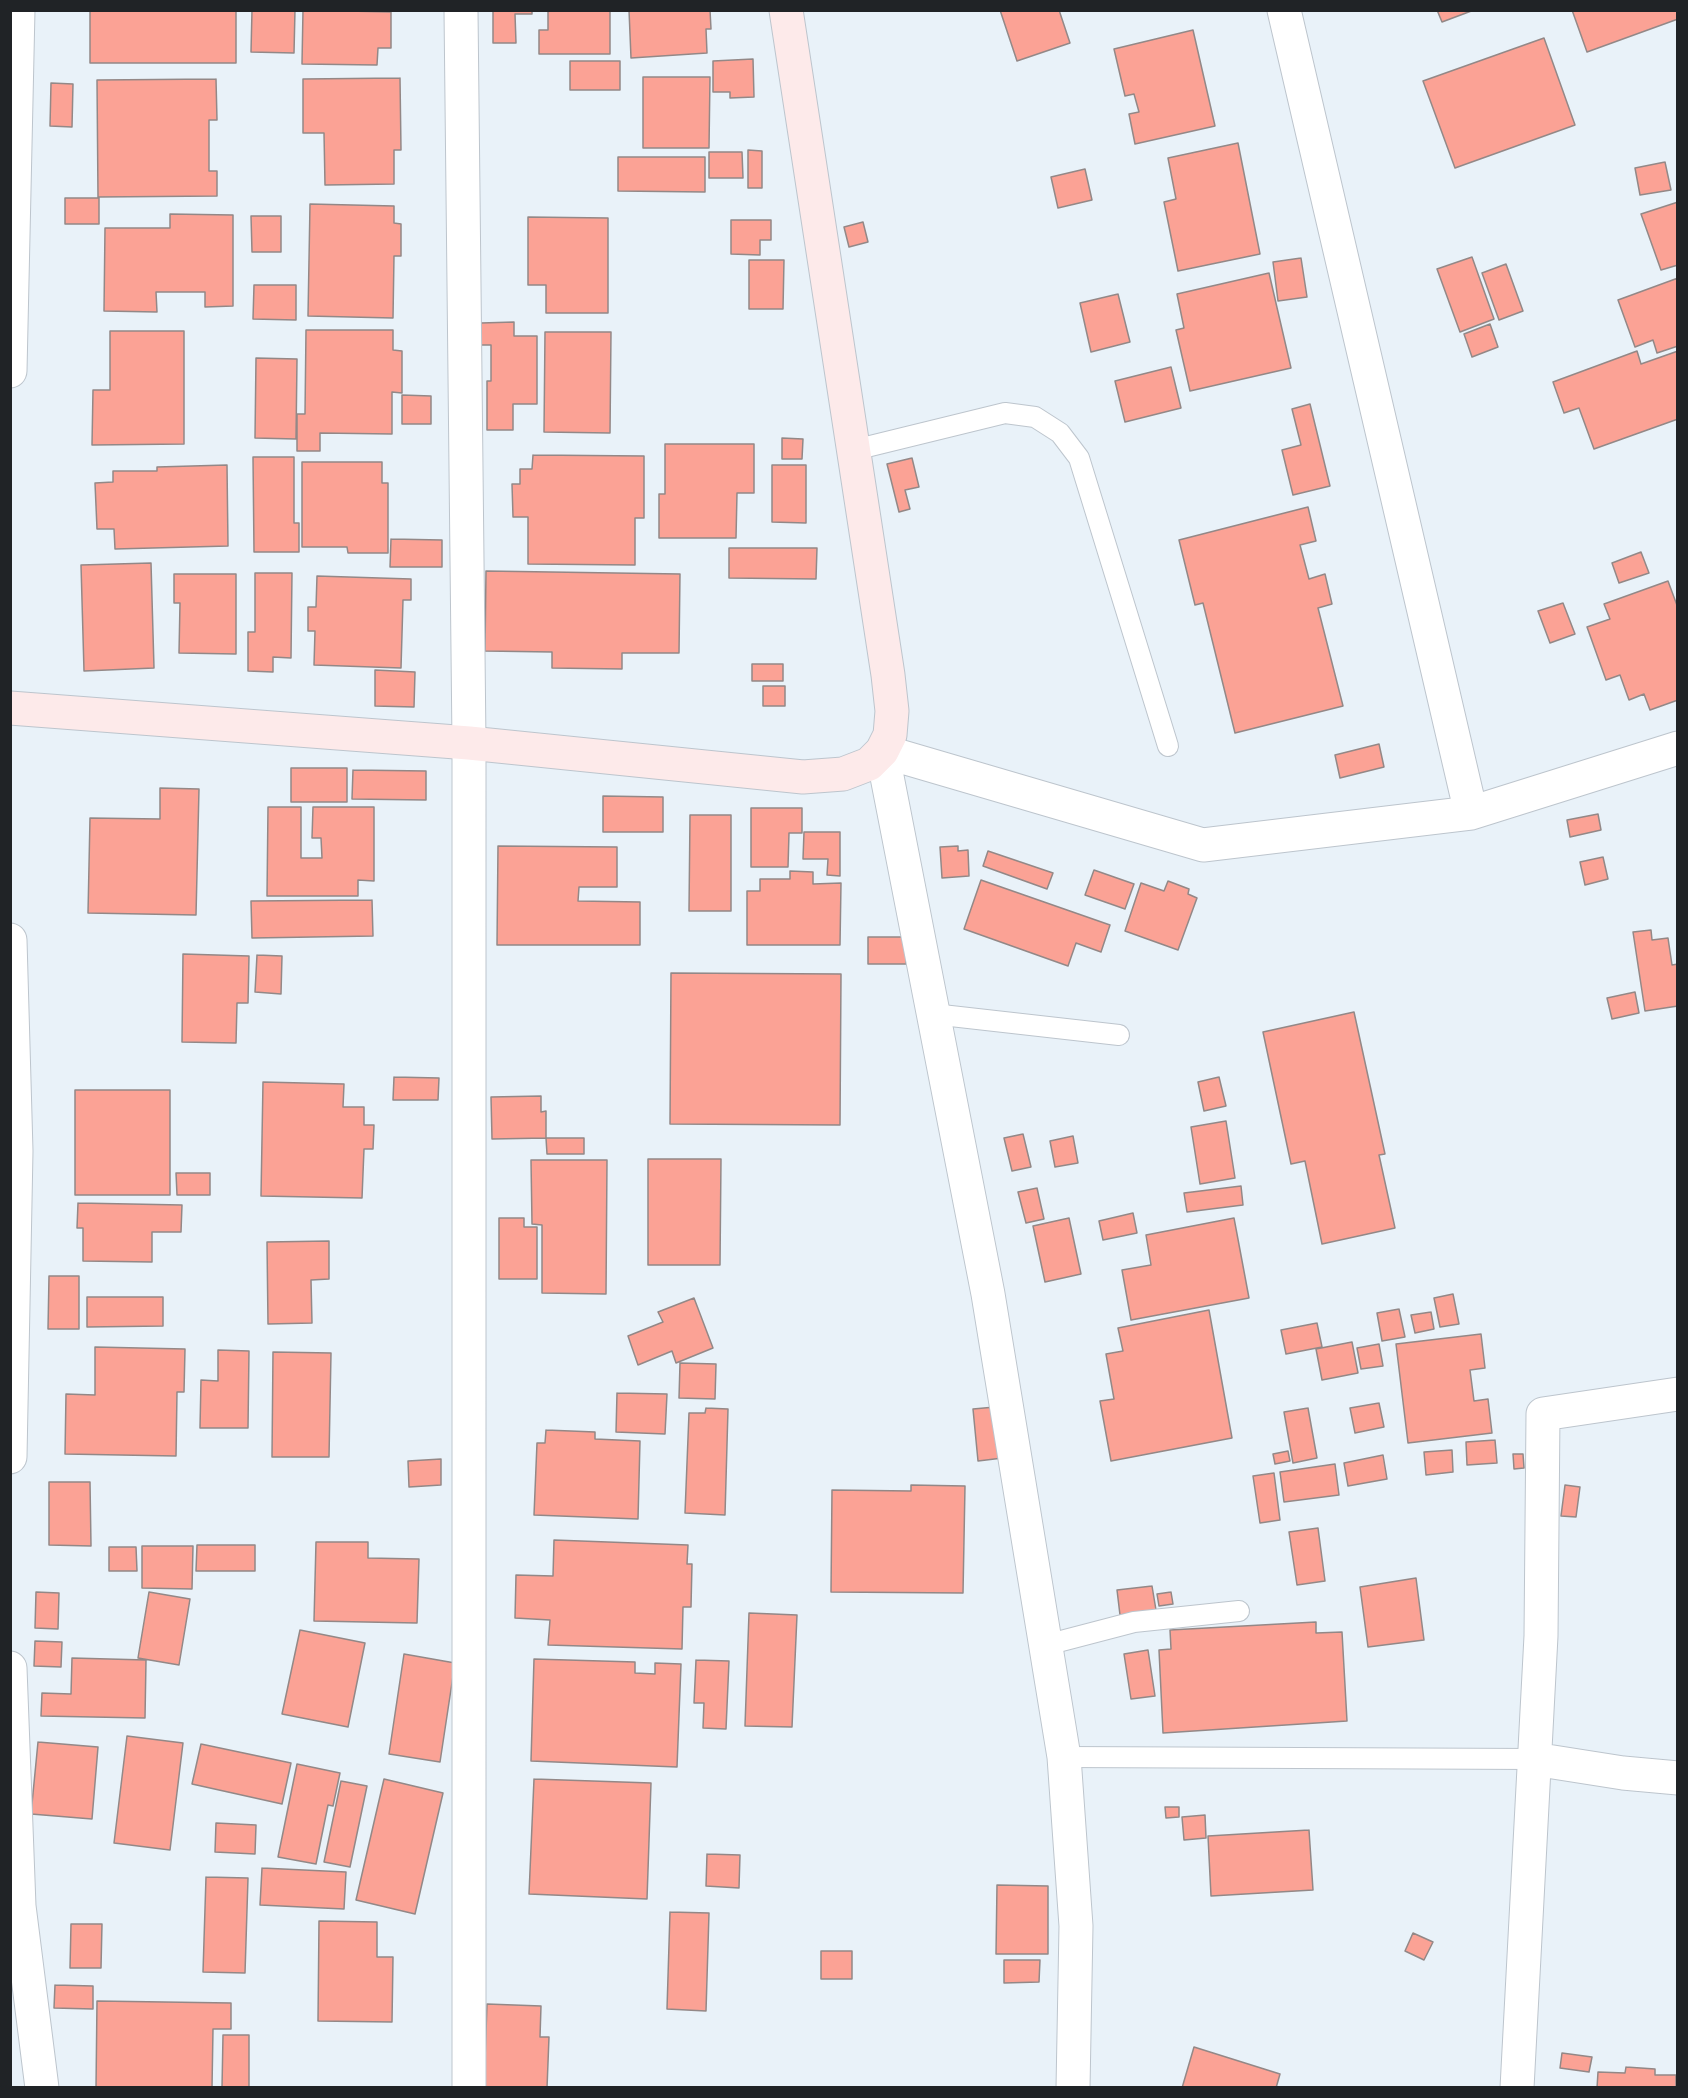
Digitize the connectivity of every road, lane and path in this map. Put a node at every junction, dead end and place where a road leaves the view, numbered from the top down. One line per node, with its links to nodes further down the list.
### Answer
1 (18, 10): 5 (street)
2 (461, 10): 9 (street)
3 (786, 10): 7 (street)
4 (1284, 10): 13 (street)
5 (11, 272): 6 (street)
6 (10, 371)
7 (854, 450): 10 (lane); 12 (street)
8 (10, 708): 9 (street)
9 (469, 743): 12 (street); 27 (street)
10 (1168, 746)
11 (1677, 747): 13 (street)
12 (882, 751): 13 (street); 15 (street)
13 (1471, 813)
14 (10, 940): 17 (street)
15 (933, 1014): 16 (lane); 21 (street)
16 (1119, 1035)
17 (13, 1150): 19 (street)
18 (1677, 1394): 24 (street)
19 (10, 1457)
20 (1239, 1611): 21 (lane)
21 (1046, 1645): 23 (street)
22 (10, 1668): 26 (street)
23 (1064, 1757): 24 (lane); 28 (street)
24 (1534, 1759): 25 (street); 29 (street)
25 (1677, 1778)
26 (42, 2088)
27 (469, 2088)
28 (1073, 2088)
29 (1517, 2088)

